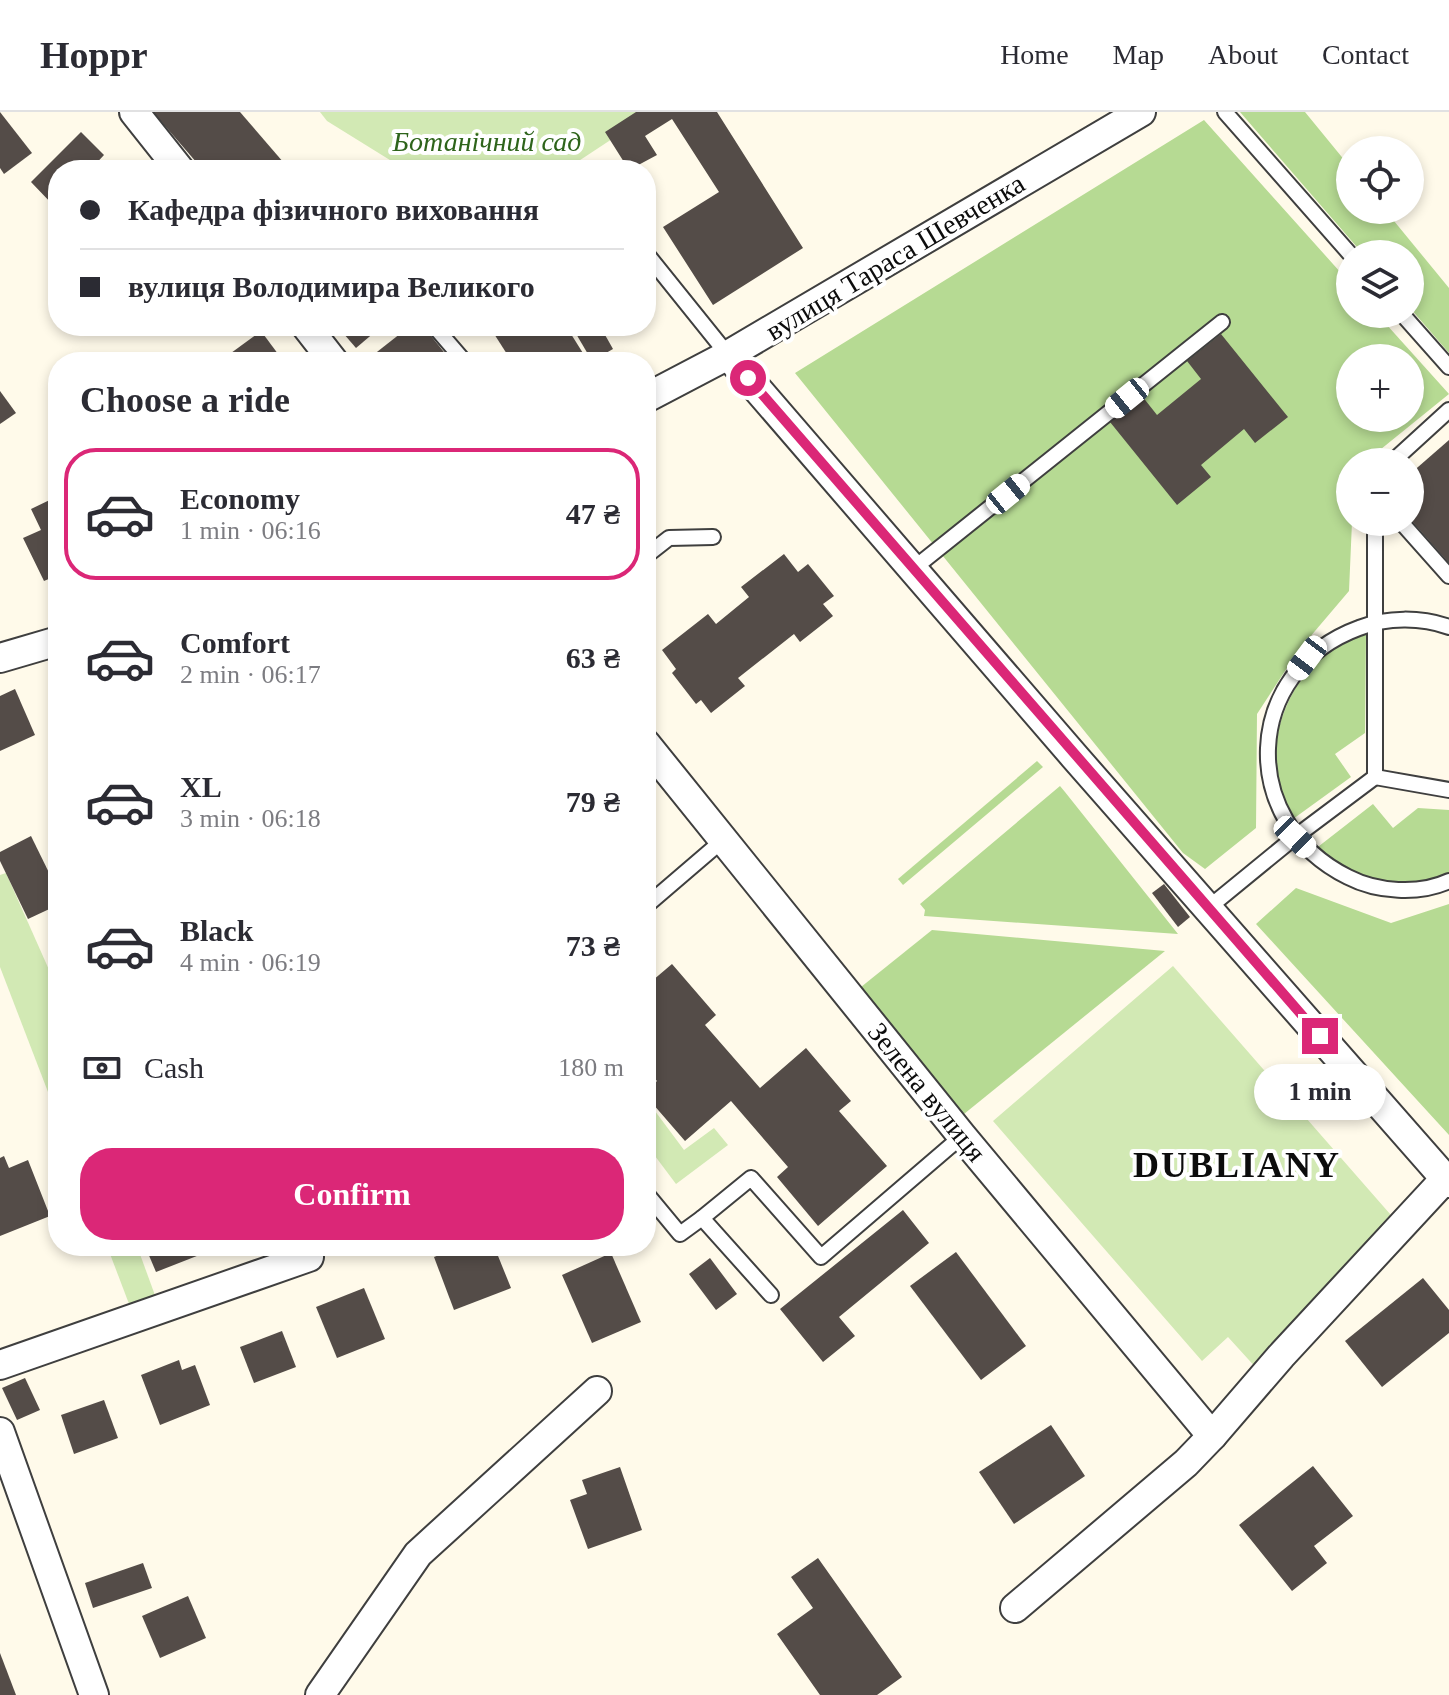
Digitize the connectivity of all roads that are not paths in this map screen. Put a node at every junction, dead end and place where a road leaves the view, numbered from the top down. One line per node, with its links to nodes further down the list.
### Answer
1 (134, 112): 4 (street)
2 (1141, 112): 13 (street, вулиця Тараса Шевченка)
3 (1225, 112): 5 (lane)
4 (172, 160)
5 (1338, 240)
6 (656, 265): 13 (lane)
7 (1222, 322): 22 (lane)
8 (1414, 328): 14 (lane)
9 (314, 336): 11 (street)
10 (443, 336): 12 (lane)
11 (326, 352)
12 (456, 352)
13 (728, 355): 15 (street, вулиця Тараса Шевченка); 22 (street)
14 (1449, 367)
15 (656, 393)
16 (1449, 410): 17 (lane)
17 (1407, 448)
18 (1375, 536): 24 (lane)
19 (1413, 536): 23 (lane)
20 (713, 537): 21 (lane)
21 (656, 548)
22 (913, 569): 35 (street)
23 (1449, 576)
24 (1375, 622): 25 (lane); 29 (lane); 31 (lane)
25 (1449, 627)
26 (48, 644): 27 (street)
27 (0, 658)
28 (656, 756): 32 (street, Зелена вулиця)
29 (1375, 777): 30 (lane); 31 (lane)
30 (1449, 790)
31 (1295, 837): 33 (lane); 35 (lane)
32 (723, 840): 34 (lane); 36 (street, Зелена вулиця)
33 (1449, 881)
34 (656, 897)
35 (1207, 909): 37 (street)
36 (962, 1136): 39 (lane); 45 (street, Зелена вулиця)
37 (1447, 1181): 45 (street)
38 (656, 1205): 39 (lane)
39 (702, 1218): 41 (lane)
40 (309, 1257): 42 (street)
41 (771, 1295)
42 (0, 1365)
43 (597, 1391): 48 (street)
44 (0, 1432): 47 (street)
45 (1212, 1436): 46 (street)
46 (1015, 1608)
47 (94, 1695)
48 (320, 1695)

